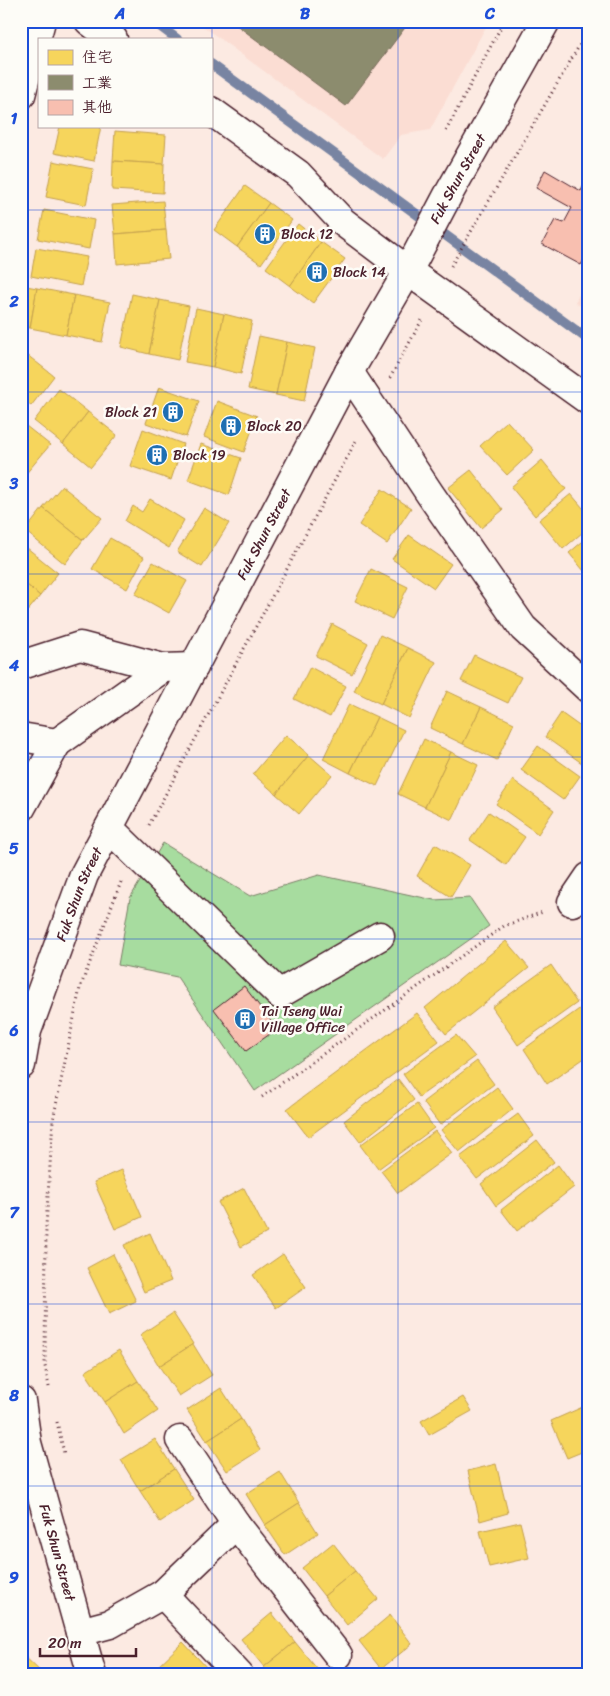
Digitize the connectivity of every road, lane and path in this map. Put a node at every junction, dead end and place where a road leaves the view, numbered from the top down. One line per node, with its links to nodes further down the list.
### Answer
1 (41, 21): 7 (street)
2 (89, 21): 6 (street)
3 (504, 21): 9 (path)
4 (546, 21): 10 (street, Fuk Shun Street)
5 (589, 29): 11 (path)
6 (112, 38)
7 (21, 95)
8 (212, 111): 10 (street)
9 (444, 135)
10 (412, 262): 11 (street); 12 (street, Fuk Shun Street)
11 (443, 281): 13 (street); 14 (path)
12 (349, 372): 14 (street); 16 (street, Fuk Shun Street)
13 (589, 400)
14 (374, 409): 18 (street); 23 (path)
15 (21, 665): 17 (street)
16 (194, 667): 17 (street); 22 (street, Fuk Shun Street)
17 (163, 668): 20 (street)
18 (589, 689)
19 (21, 737): 20 (street)
20 (57, 743): 21 (street)
21 (21, 808)
22 (109, 828): 23 (street); 27 (street, Fuk Shun Street)
23 (134, 852): 26 (street); 29 (path)
24 (589, 877): 25 (street)
25 (572, 902): 28 (path)
26 (380, 936)
27 (21, 1065)
28 (262, 1098)
29 (51, 1393)
30 (21, 1401): 33 (street, Fuk Shun Street)
31 (57, 1420): 34 (path)
32 (180, 1440): 35 (street)
33 (24, 1445): 37 (street, Fuk Shun Street)
34 (65, 1457)
35 (236, 1524): 36 (street); 38 (street)
36 (163, 1594): 37 (street); 40 (street)
37 (80, 1632): 39 (street, Fuk Shun Street)
38 (338, 1655)
39 (92, 1675)
40 (239, 1675)

